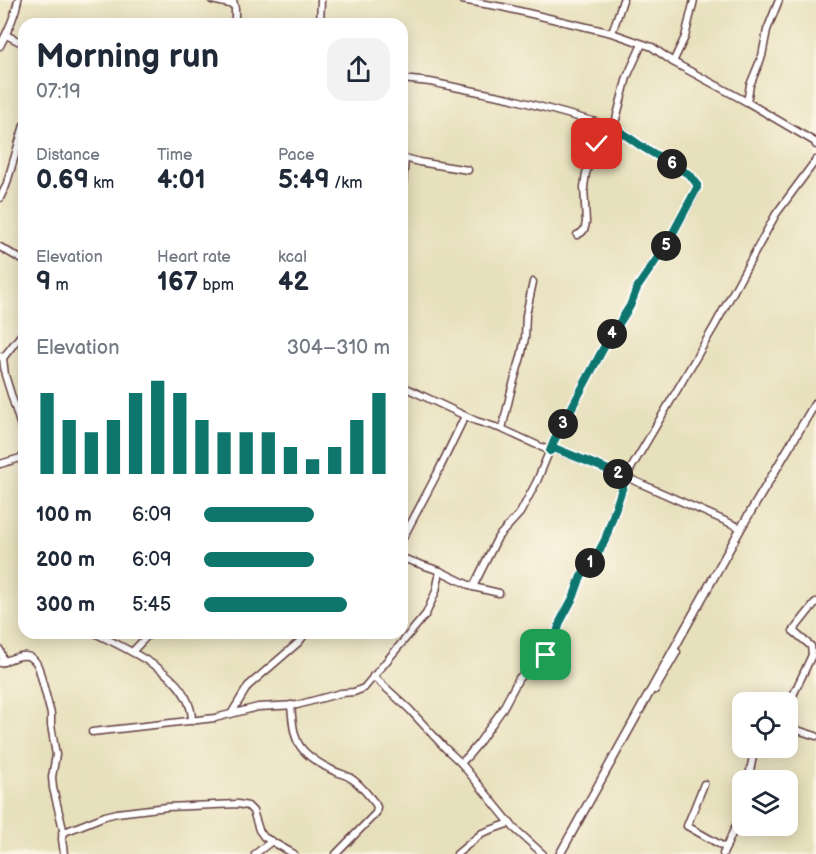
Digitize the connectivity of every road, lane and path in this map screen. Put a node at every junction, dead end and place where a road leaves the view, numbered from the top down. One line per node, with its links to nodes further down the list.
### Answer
1 (18, 0): 12 (street)
2 (212, 0): 8 (street)
3 (321, 0): 10 (street)
4 (462, 0): 11 (street)
5 (623, 0): 11 (street)
6 (694, 0): 16 (street)
7 (779, 0): 18 (street)
8 (233, 2): 9 (street)
9 (234, 18)
10 (320, 18)
11 (612, 33): 14 (street)
12 (6, 35): 13 (street); 15 (street)
13 (18, 41)
14 (642, 44): 16 (street); 19 (street)
15 (0, 45)
16 (673, 62): 18 (street)
17 (408, 80): 19 (street)
18 (747, 102): 20 (street)
19 (614, 127): 26 (street); 38 (street)
20 (816, 142)
21 (18, 146): 25 (street)
22 (408, 159): 24 (street)
23 (816, 160): 41 (street)
24 (468, 170)
25 (0, 198)
26 (577, 235)
27 (0, 247): 28 (street)
28 (18, 258)
29 (533, 282): 37 (street)
30 (18, 338): 31 (street)
31 (2, 357): 32 (street)
32 (2, 372): 36 (street)
33 (408, 389): 35 (street)
34 (816, 402): 42 (street)
35 (465, 416): 37 (street); 43 (street)
36 (18, 419)
37 (502, 429): 38 (street)
38 (550, 451): 41 (street); 46 (street)
39 (18, 459): 40 (street)
40 (0, 464)
41 (626, 477): 42 (street); 67 (street)
42 (741, 528): 80 (street)
43 (408, 529)
44 (408, 560): 45 (street)
45 (440, 571): 46 (street); 49 (street)
46 (473, 587): 47 (street)
47 (499, 593)
48 (816, 602): 57 (street)
49 (408, 635)
50 (107, 639): 55 (street)
51 (144, 639): 55 (street)
52 (301, 639): 62 (street)
53 (405, 639): 59 (street)
54 (0, 650): 58 (street)
55 (132, 652): 63 (street)
56 (676, 652): 80 (street)
57 (814, 656): 60 (street)
58 (2, 663): 70 (street)
59 (373, 676): 61 (street); 67 (street)
60 (795, 692)
61 (291, 705): 62 (street); 77 (street)
62 (231, 714): 63 (street)
63 (192, 721): 65 (street)
64 (798, 730): 66 (street)
65 (92, 732)
66 (816, 736)
67 (461, 763): 69 (street)
68 (704, 784): 73 (street)
69 (510, 823): 78 (street); 79 (street)
70 (62, 834): 72 (street); 74 (street)
71 (732, 835): 73 (street)
72 (272, 841): 75 (street); 76 (street)
73 (725, 851)
74 (64, 854)
75 (255, 854)
76 (294, 854)
77 (336, 854)
78 (457, 854)
79 (543, 854)
80 (560, 854)

